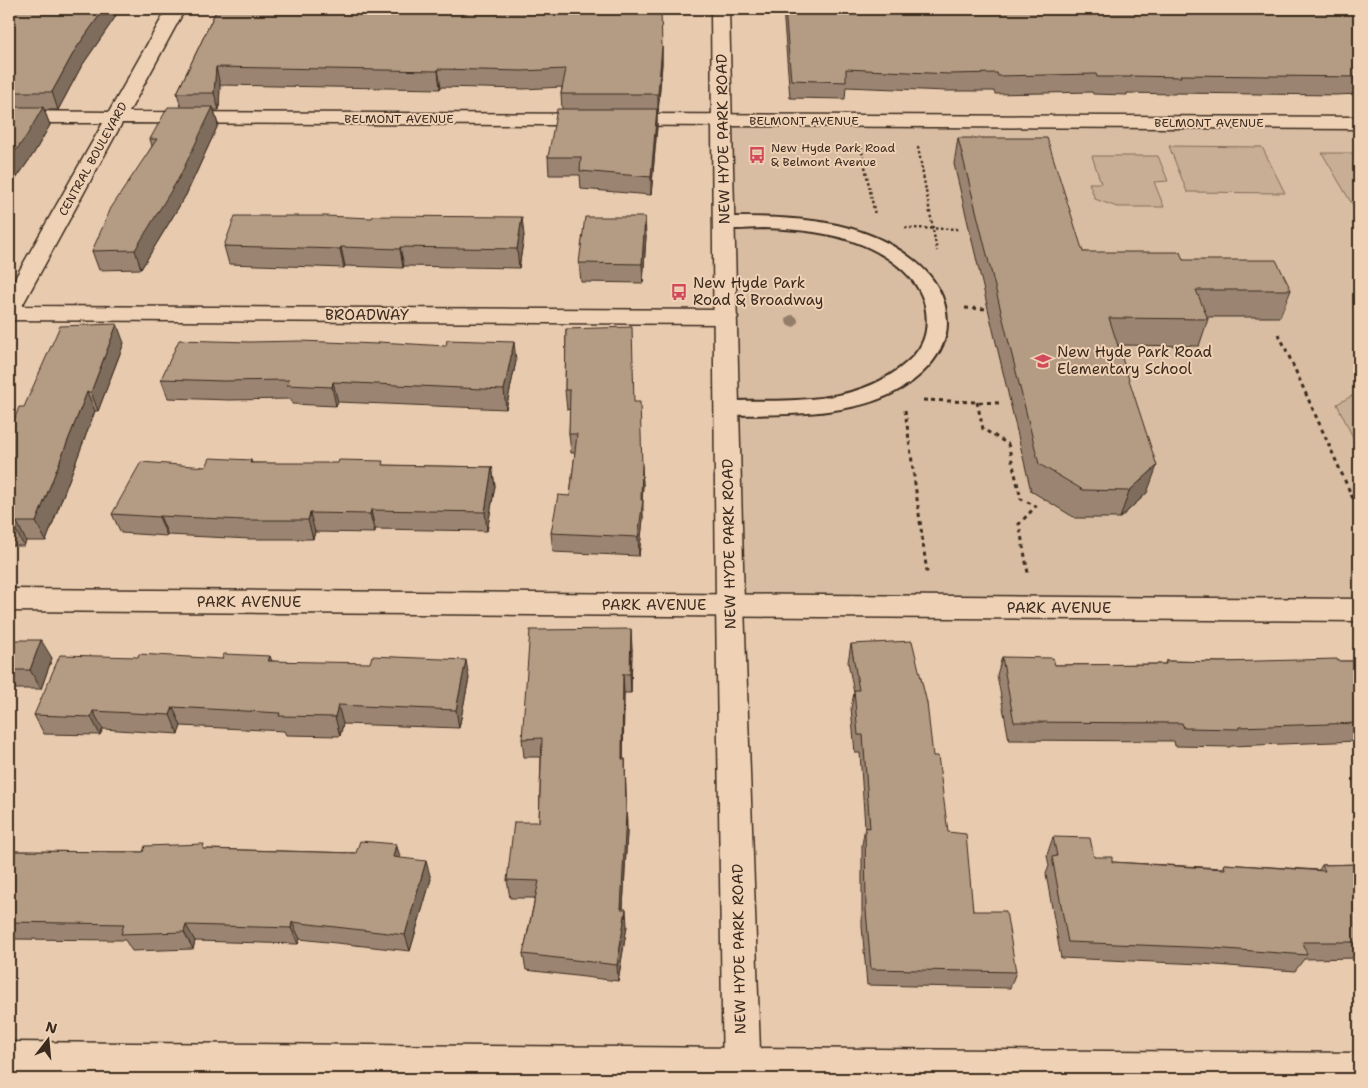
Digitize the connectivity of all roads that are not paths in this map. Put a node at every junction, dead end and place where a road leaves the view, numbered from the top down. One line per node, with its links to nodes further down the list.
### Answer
1 (176, 9): 4 (street, CENTRAL BOULEVARD)
2 (720, 9): 5 (street, NEW HYDE PARK ROAD)
3 (9, 117): 4 (street, BELMONT AVENUE)
4 (116, 118): 5 (street, BELMONT AVENUE); 8 (street, CENTRAL BOULEVARD)
5 (722, 120): 6 (street, BELMONT AVENUE); 7 (street, NEW HYDE PARK ROAD)
6 (1359, 123)
7 (724, 222): 10 (street, NEW HYDE PARK ROAD); 11 (lane)
8 (9, 309)
9 (9, 313): 10 (street, BROADWAY)
10 (726, 317): 11 (street, NEW HYDE PARK ROAD)
11 (727, 408): 13 (street, NEW HYDE PARK ROAD)
12 (9, 600): 13 (street, PARK AVENUE)
13 (730, 605): 14 (street, PARK AVENUE); 17 (street, NEW HYDE PARK ROAD)
14 (1359, 610)
15 (9, 1060): 17 (street)
16 (1359, 1072): 17 (street)
17 (742, 1073)

